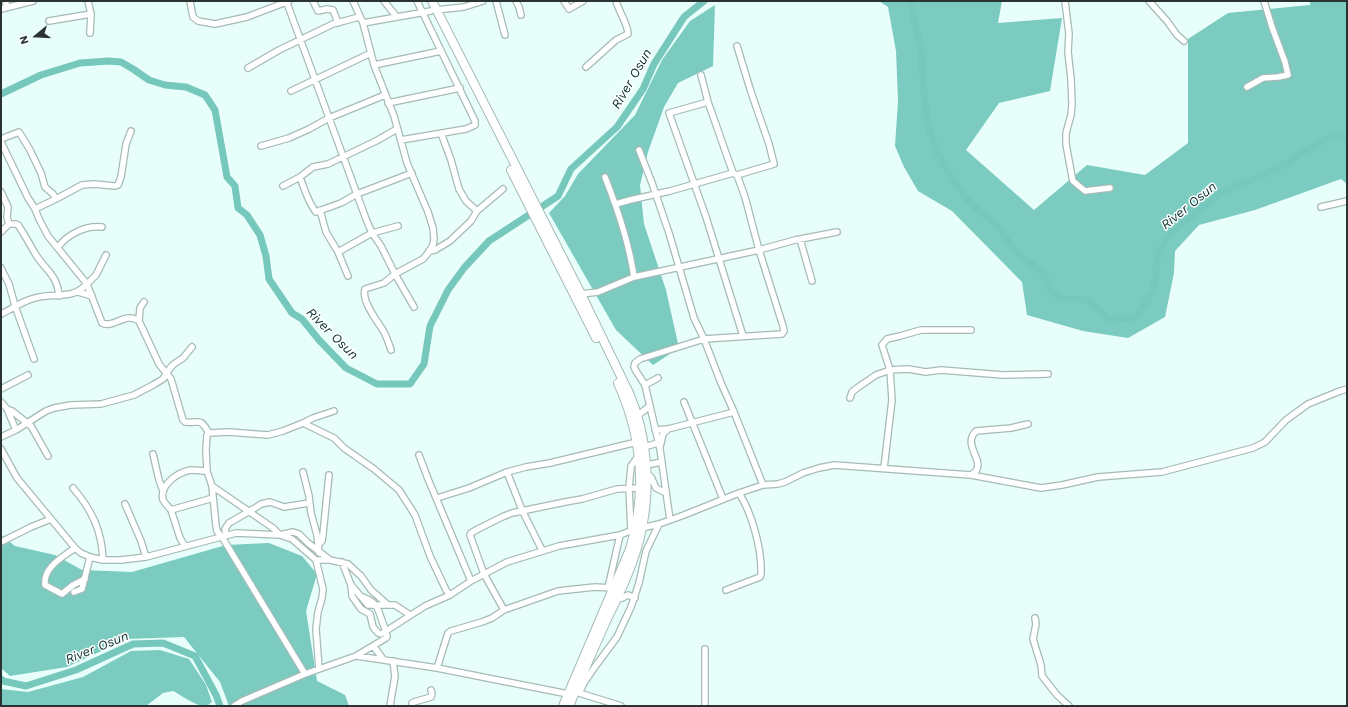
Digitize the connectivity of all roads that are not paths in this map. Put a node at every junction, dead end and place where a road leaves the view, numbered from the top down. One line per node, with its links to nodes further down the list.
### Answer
1 (6, 1): 21 (street)
2 (32, 1): 21 (street)
3 (88, 1): 23 (street)
4 (190, 1): 20 (street)
5 (312, 1): 28 (street)
6 (353, 1): 26 (street)
7 (384, 1): 25 (street)
8 (417, 1): 22 (street)
9 (426, 1): 22 (highway)
10 (432, 1): 22 (highway)
11 (483, 1): 22 (street)
12 (496, 1): 31 (street)
13 (516, 1): 24 (street)
14 (564, 1): 15 (street)
15 (583, 1)
16 (616, 1): 38 (street)
17 (1065, 1): 64 (street)
18 (1150, 1): 33 (street)
19 (1264, 1): 42 (street)
20 (286, 3): 32 (street)
21 (3, 8)
22 (430, 11): 25 (street); 35 (street); 83 (highway)
23 (91, 14): 27 (street); 30 (street)
24 (522, 15)
25 (396, 16): 29 (street)
26 (359, 18): 28 (street); 29 (street)
27 (49, 21)
28 (338, 23): 32 (street)
29 (363, 23): 36 (street)
30 (90, 33)
31 (505, 35)
32 (301, 40): 39 (street); 41 (street)
33 (1184, 41)
34 (737, 46): 59 (street)
35 (441, 51): 37 (street); 43 (street)
36 (371, 53): 37 (street); 41 (street)
37 (374, 65): 45 (street)
38 (586, 67)
39 (248, 68)
40 (702, 75): 46 (street)
41 (315, 80): 44 (street); 48 (street)
42 (1247, 87)
43 (460, 88): 47 (street); 51 (street)
44 (291, 91)
45 (385, 95): 47 (street); 48 (street)
46 (708, 102): 59 (street); 62 (street)
47 (388, 103): 49 (street)
48 (329, 118): 55 (street); 57 (street)
49 (397, 129): 53 (street); 57 (street)
50 (131, 132): 69 (street)
51 (441, 133): 53 (street); 75 (street)
52 (1, 139): 69 (street)
53 (401, 140): 58 (street)
54 (1, 142): 73 (street)
55 (261, 146)
56 (639, 150): 68 (street)
57 (342, 156): 60 (street); 67 (street)
58 (412, 173): 67 (street); 86 (street)
59 (735, 174): 62 (street); 85 (street)
60 (300, 177): 63 (street); 74 (street)
61 (605, 177): 71 (street)
62 (695, 184): 68 (street); 89 (street)
63 (283, 186)
64 (1110, 188)
65 (503, 189): 75 (street)
66 (1, 192): 76 (street)
67 (357, 194): 74 (street); 81 (street)
68 (656, 194): 71 (street); 90 (street)
69 (56, 199): 73 (street)
70 (1347, 201): 72 (street)
71 (616, 204): 94 (street)
72 (1321, 207)
73 (35, 209): 84 (street)
74 (320, 210): 87 (street)
75 (478, 211): 86 (street)
76 (9, 224): 79 (street); 99 (street)
77 (398, 226): 81 (street)
78 (102, 227): 84 (street)
79 (1, 232)
80 (837, 232): 82 (street)
81 (372, 233): 87 (street); 92 (street)
82 (800, 239): 85 (street); 95 (street)
83 (551, 242): 98 (highway); 137 (highway)
84 (58, 247): 96 (street)
85 (759, 250): 89 (street); 107 (street)
86 (429, 251): 92 (street)
87 (338, 252): 93 (street)
88 (106, 255): 96 (street)
89 (719, 259): 90 (street); 107 (street)
90 (678, 267): 94 (street); 108 (street)
91 (1, 268): 102 (street)
92 (395, 274): 103 (street); 110 (street)
93 (348, 276)
94 (634, 277): 98 (street)
95 (812, 281)
96 (87, 284): 97 (street); 100 (street)
97 (78, 292): 99 (street); 100 (street)
98 (582, 294): 127 (highway)
99 (59, 296): 102 (street)
100 (92, 296): 105 (street)
101 (144, 302): 105 (street)
102 (15, 306): 104 (street); 111 (street)
103 (414, 307)
104 (1, 314)
105 (139, 321): 114 (street)
106 (971, 330): 112 (street)
107 (743, 336): 108 (street)
108 (704, 339): 117 (street); 126 (street)
109 (192, 347): 114 (street)
110 (392, 350)
111 (34, 359)
112 (890, 370): 115 (street); 120 (street); 145 (street)
113 (28, 374): 118 (street)
114 (167, 374): 128 (street); 135 (street)
115 (1048, 374)
116 (658, 378): 117 (street)
117 (645, 385): 123 (street)
118 (1, 390)
119 (1347, 390): 151 (street)
120 (850, 398)
121 (1, 402): 124 (street)
122 (684, 402): 130 (street)
123 (650, 406): 127 (street); 134 (street)
124 (7, 409): 128 (street); 133 (street)
125 (334, 411): 129 (street)
126 (734, 412): 130 (street); 152 (street)
127 (637, 416): 137 (highway)
128 (26, 423): 133 (street); 143 (street)
129 (303, 423): 135 (street); 198 (street)
130 (692, 423): 132 (street); 163 (street)
131 (1028, 424): 151 (street)
132 (668, 429): 134 (street); 138 (street)
133 (16, 430): 136 (street)
134 (656, 430): 138 (street)
135 (209, 433): 147 (street)
136 (1, 437)
137 (641, 445): 138 (street); 142 (highway); 146 (highway); 149 (street)
138 (659, 446): 144 (street)
139 (1, 449): 169 (street)
140 (153, 454): 158 (street)
141 (419, 454): 162 (street)
142 (639, 455): 155 (street); 156 (highway)
143 (48, 456)
144 (662, 462): 146 (street); 159 (street)
145 (884, 468): 151 (street); 152 (street)
146 (646, 469): 156 (highway); 157 (street)
147 (207, 471): 153 (street); 158 (street)
148 (303, 472): 164 (street)
149 (507, 472): 162 (street); 167 (street)
150 (329, 475): 182 (street)
151 (971, 475)
152 (763, 485): 160 (street)
153 (212, 486): 161 (street); 168 (street)
154 (73, 488): 187 (street)
155 (629, 488): 156 (street); 167 (street); 172 (street)
156 (643, 488): 157 (street); 172 (highway)
157 (656, 488): 159 (street)
158 (163, 490): 166 (street)
159 (666, 493): 170 (street)
160 (739, 493): 163 (street); 196 (street)
161 (213, 498): 166 (street); 175 (street)
162 (437, 498): 193 (street)
163 (723, 499): 170 (street)
164 (309, 503): 168 (street); 182 (street)
165 (125, 504): 185 (street)
166 (171, 510): 176 (street)
167 (522, 510): 183 (street); 191 (street)
168 (249, 512): 173 (street); 175 (street)
169 (51, 519): 177 (street); 180 (street)
170 (670, 520): 171 (street)
171 (659, 524): 172 (street); 200 (street)
172 (636, 529): 174 (street); 195 (highway); 201 (highway)
173 (280, 535): 175 (street); 178 (street); 184 (street)
174 (620, 535): 183 (street); 195 (street)
175 (224, 536): 179 (street); 217 (street)
176 (180, 538): 179 (street); 181 (street)
177 (1, 542)
178 (308, 543): 182 (street); 184 (street)
179 (185, 546): 181 (street)
180 (75, 548): 186 (street); 192 (street)
181 (177, 548): 185 (street)
182 (318, 548): 188 (street); 189 (street)
183 (542, 550): 191 (street)
184 (309, 553): 188 (street)
185 (146, 557): 187 (street)
186 (90, 558): 187 (street); 192 (street)
187 (104, 560)
188 (316, 560): 189 (street); 216 (street)
189 (330, 560): 190 (street)
190 (342, 562): 194 (street); 204 (street)
191 (484, 574): 193 (street); 205 (street)
192 (85, 579): 197 (street)
193 (471, 581): 198 (street)
194 (352, 586): 199 (street); 206 (street)
195 (611, 588): 205 (street); 219 (highway)
196 (726, 590)
197 (74, 592)
198 (450, 595): 207 (street)
199 (360, 596): 202 (street); 203 (street)
200 (635, 598): 201 (street); 219 (street)
201 (617, 599): 219 (highway)
202 (368, 605): 203 (street); 206 (street)
203 (377, 605): 204 (street); 209 (street)
204 (388, 605): 207 (street)
205 (504, 610): 215 (street)
206 (370, 614): 209 (street)
207 (410, 615): 209 (street)
208 (1035, 618): 229 (street)
209 (386, 631): 210 (street)
210 (374, 647): 212 (street); 213 (street)
211 (705, 649): 228 (street)
212 (356, 656): 213 (street); 216 (street)
213 (383, 659): 214 (street)
214 (393, 661): 215 (street); 222 (street)
215 (437, 668): 219 (street)
216 (320, 669): 217 (street)
217 (305, 674): 221 (street)
218 (431, 690): 223 (street)
219 (574, 693): 220 (street); 224 (highway); 225 (highway)
220 (604, 700): 226 (street); 227 (street)
221 (234, 706)
222 (390, 706)
223 (412, 706)
224 (563, 706)
225 (569, 706)
226 (599, 706)
227 (621, 706)
228 (705, 706)
229 (1069, 706)

